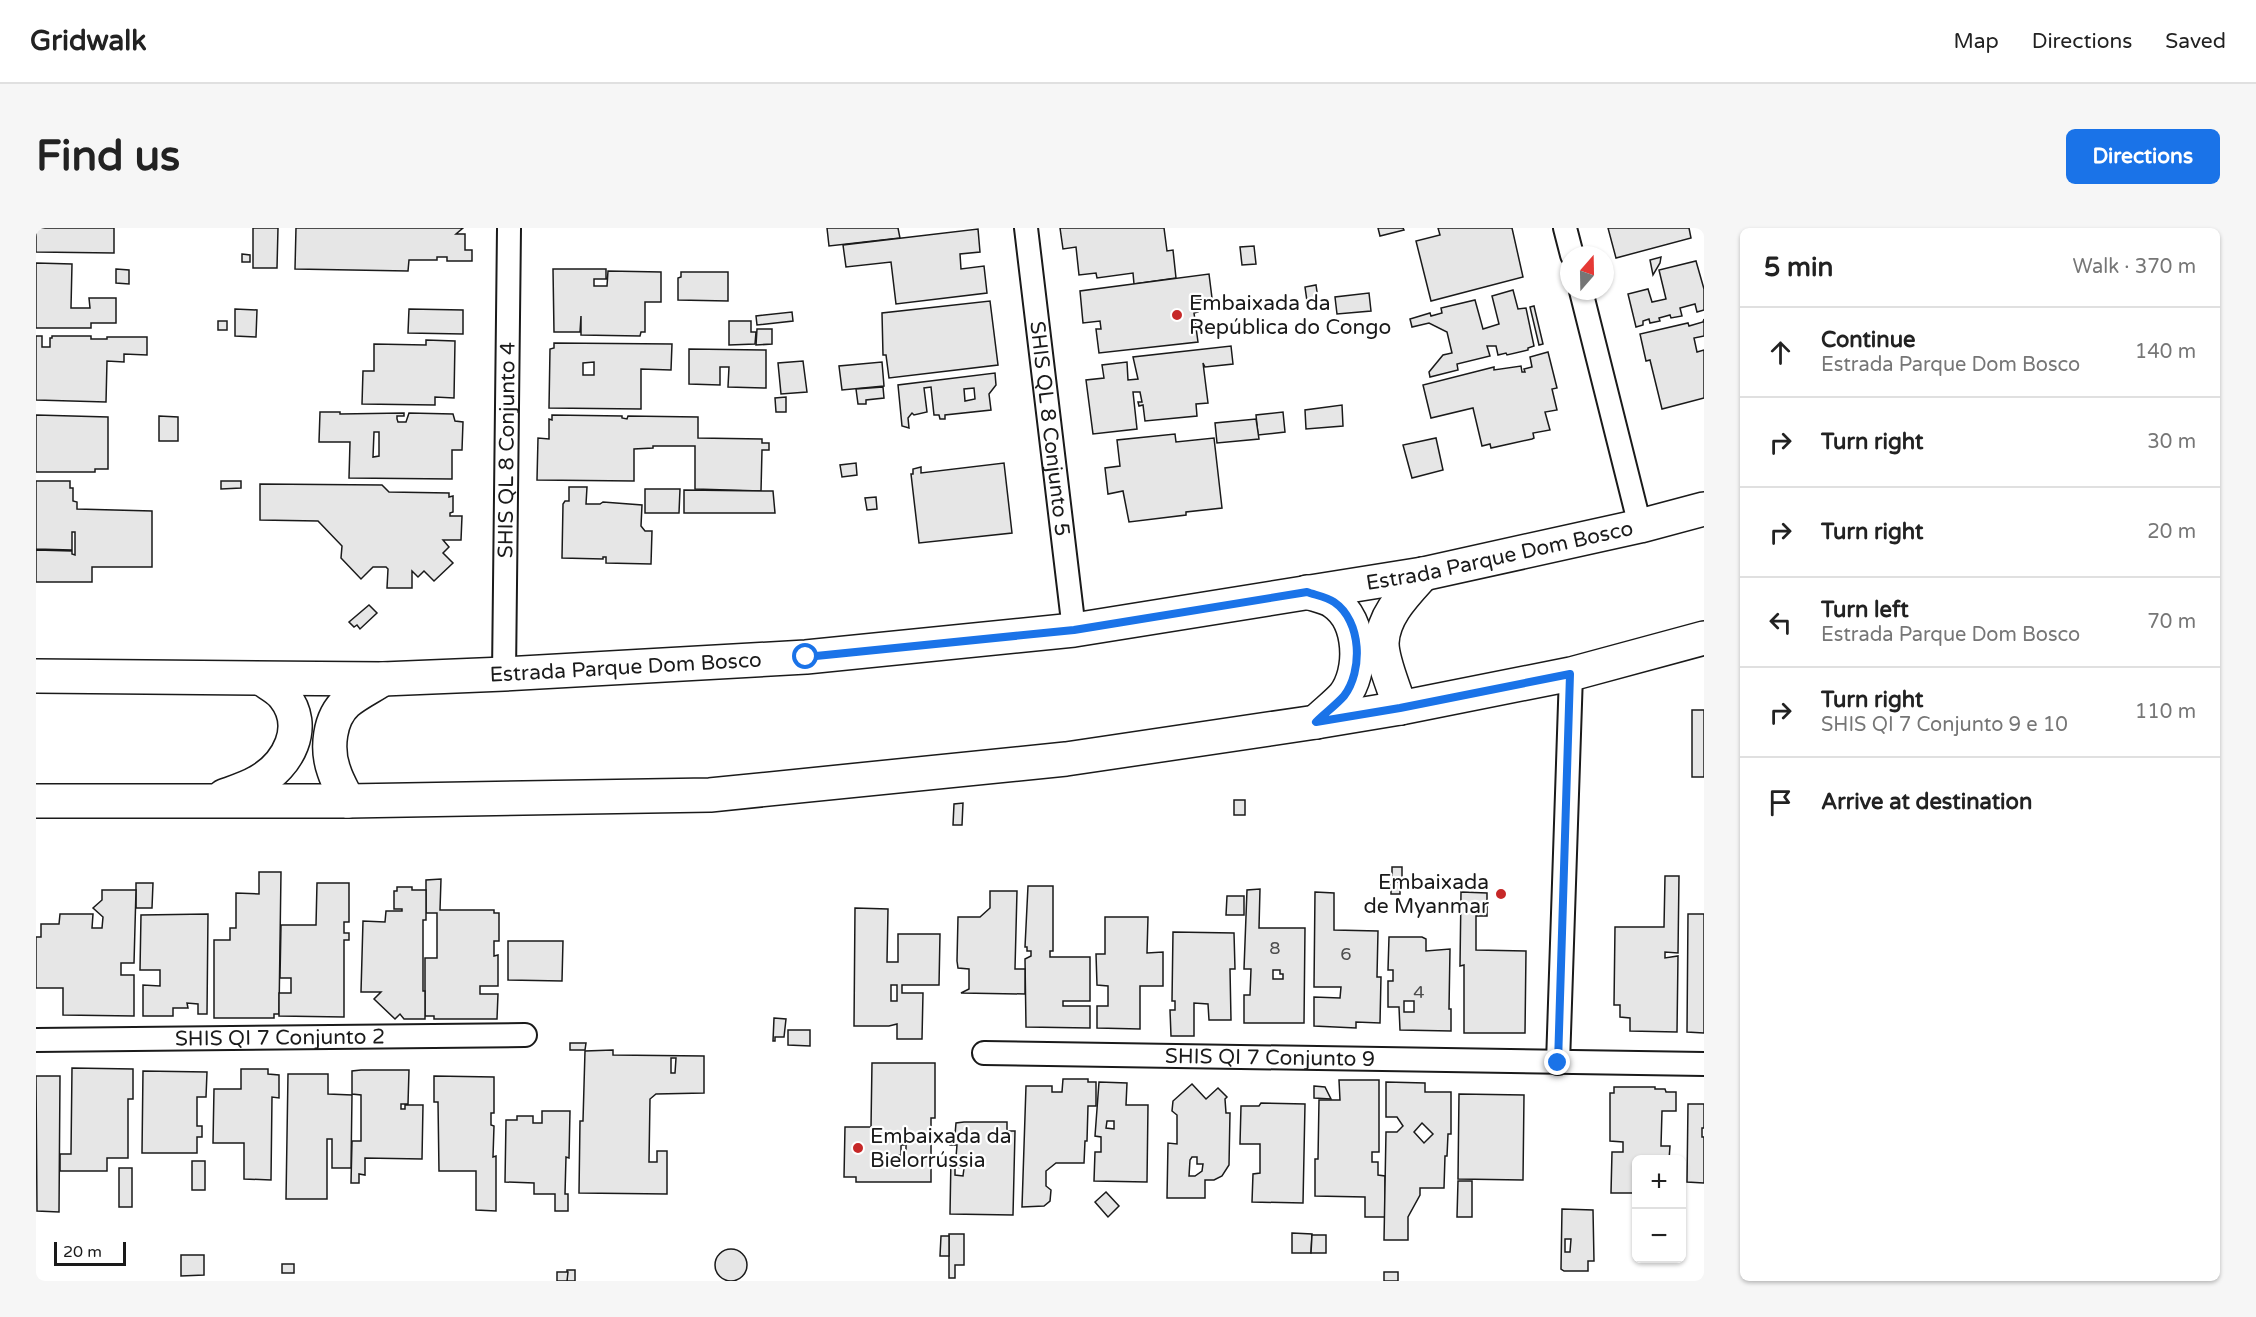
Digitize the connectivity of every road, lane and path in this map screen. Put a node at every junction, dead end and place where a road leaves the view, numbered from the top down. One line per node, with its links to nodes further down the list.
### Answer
1 (509, 228): 12 (street, SHIS QL 8 Conjunto 4)
2 (1026, 228): 10 (street, SHIS QL 8 Conjunto 5)
3 (1565, 228): 4 (street)
4 (1570, 246)
5 (1583, 300): 7 (street)
6 (1704, 508): 7 (main road, Estrada Parque Dom Bosco)
7 (1640, 526): 8 (main road, Estrada Parque Dom Bosco)
8 (1423, 574): 9 (main road, Estrada Parque Dom Bosco); 17 (main road)
9 (1307, 592): 10 (main road, Estrada Parque Dom Bosco); 18 (main road)
10 (1074, 630): 12 (main road, Estrada Parque Dom Bosco)
11 (1704, 638): 13 (main road)
12 (504, 674): 16 (main road, Estrada Parque Dom Bosco)
13 (1570, 674): 17 (main road); 25 (street)
14 (36, 676): 15 (main road, Estrada Parque Dom Bosco)
15 (262, 679): 16 (main road, Estrada Parque Dom Bosco); 21 (main road)
16 (383, 680): 20 (main road)
17 (1400, 708): 18 (main road)
18 (1316, 722): 20 (main road)
19 (36, 801): 21 (main road)
20 (348, 801): 21 (main road)
21 (211, 802)
22 (525, 1035): 23 (street, SHIS QI 7 Conjunto 2)
23 (36, 1040)
24 (984, 1053): 25 (street, SHIS QI 7 Conjunto 9)
25 (1558, 1063): 26 (street, SHIS QI 7 Conjunto 9)
26 (1704, 1064)

